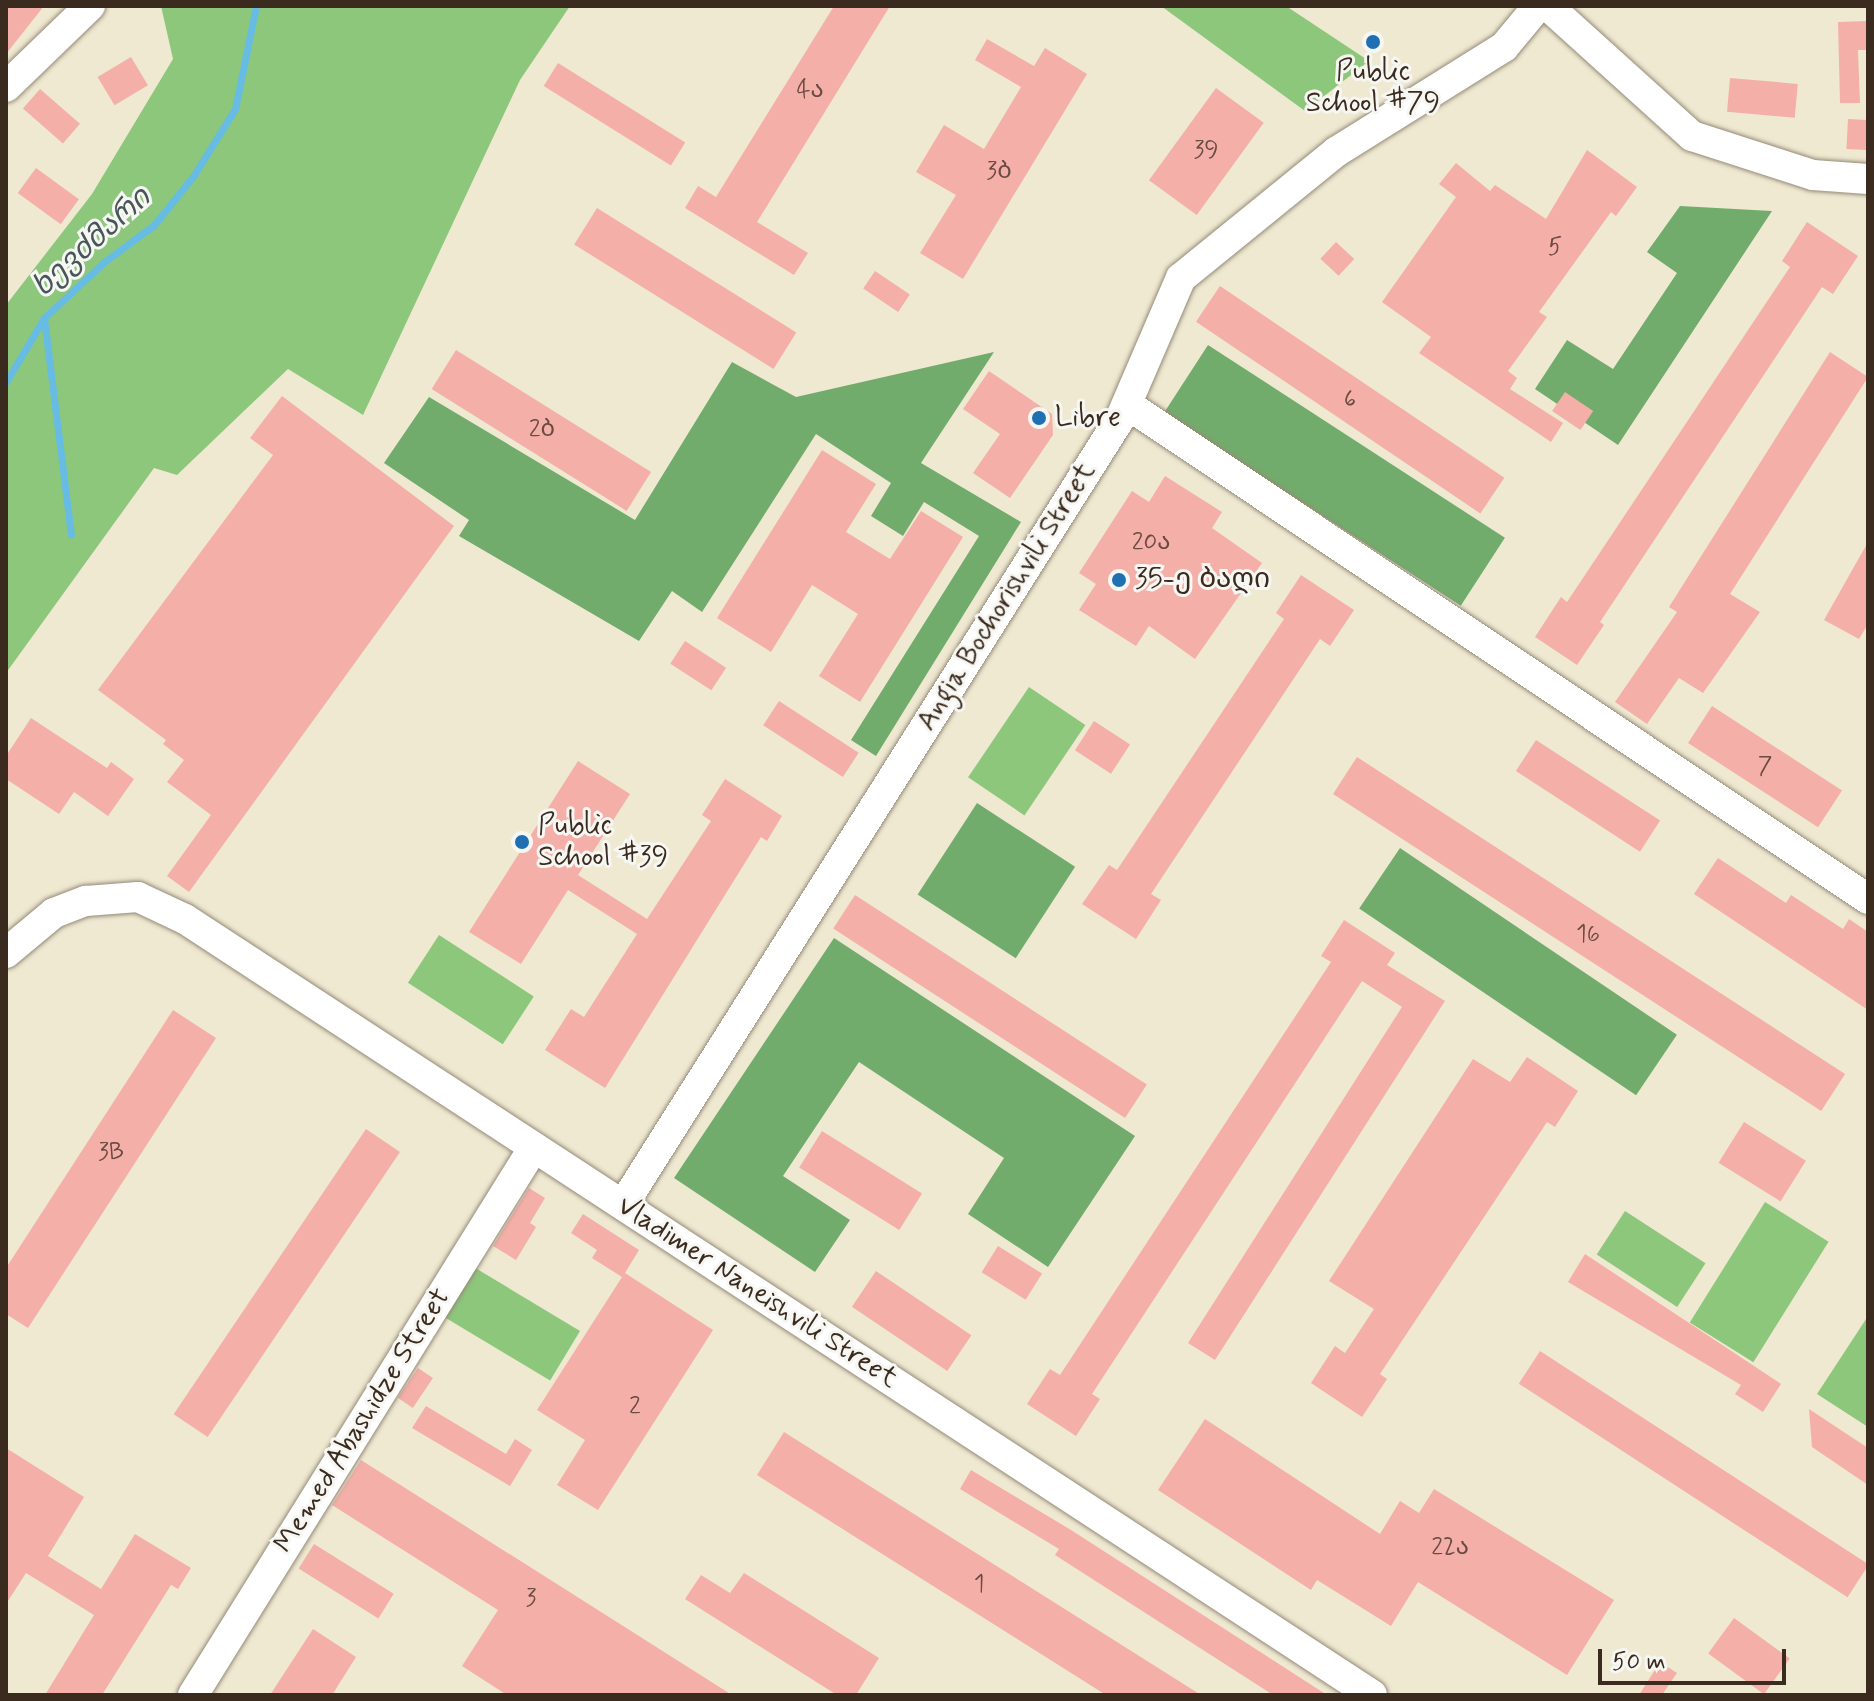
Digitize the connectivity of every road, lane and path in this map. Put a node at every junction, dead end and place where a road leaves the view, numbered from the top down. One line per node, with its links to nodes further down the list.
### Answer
1 (90, 6): 4 (street)
2 (1538, 6): 6 (street, Angia Bochorishvili Street)
3 (1548, 6): 5 (street)
4 (6, 87)
5 (1868, 179)
6 (1128, 405): 7 (street); 10 (street, Angia Bochorishvili Street)
7 (1868, 899)
8 (6, 953): 9 (street, Vladimer Naneishvili Street)
9 (534, 1147): 10 (street, Vladimer Naneishvili Street); 11 (street, Memed Abashidze Street)
10 (623, 1205): 12 (street, Vladimer Naneishvili Street)
11 (193, 1695)
12 (1372, 1695)

